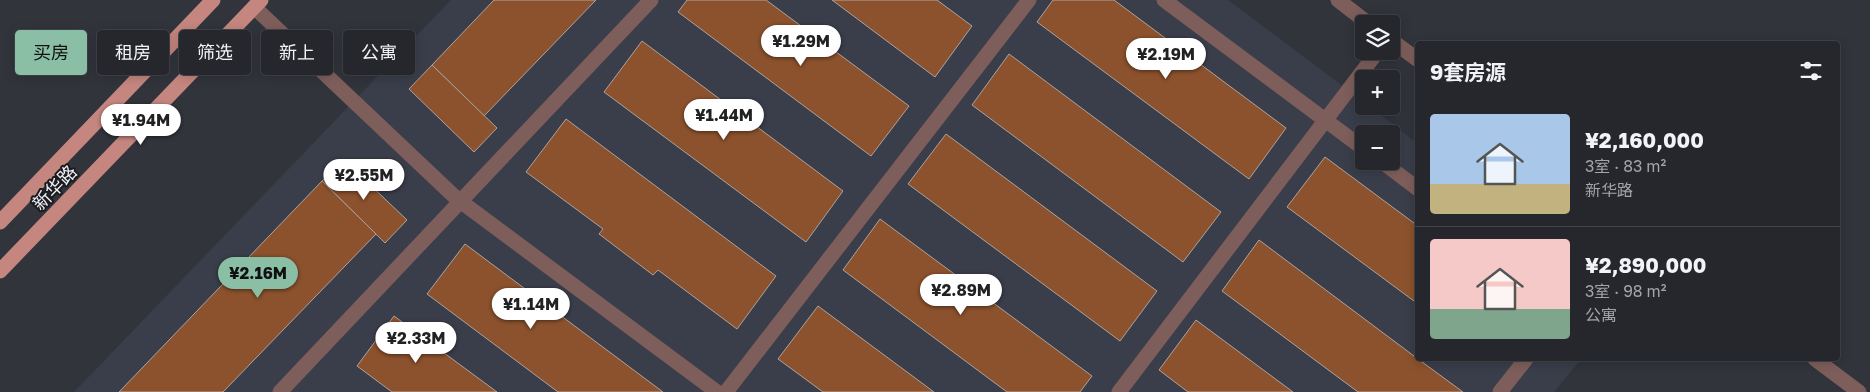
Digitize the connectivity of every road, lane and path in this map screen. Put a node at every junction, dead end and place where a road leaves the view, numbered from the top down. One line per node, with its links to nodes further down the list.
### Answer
1 (213, 0): 16 (main road, 新华路)
2 (651, 0): 15 (street)
3 (1029, 0): 22 (street)
4 (1164, 0): 11 (street)
5 (1338, 0): 7 (street)
6 (258, 3): 15 (street); 17 (main road, 新华路)
7 (1357, 15)
8 (1400, 47): 9 (street)
9 (1415, 58)
10 (1371, 60): 11 (street)
11 (1325, 120): 12 (street); 23 (street)
12 (1355, 142)
13 (1392, 170): 14 (street)
14 (1415, 187)
15 (461, 201): 20 (street); 21 (street)
16 (0, 222)
17 (0, 271)
18 (1524, 361): 24 (street)
19 (1818, 361): 25 (street)
20 (280, 392)
21 (716, 392)
22 (726, 392)
23 (1119, 392)
24 (1500, 392)
25 (1860, 392)

